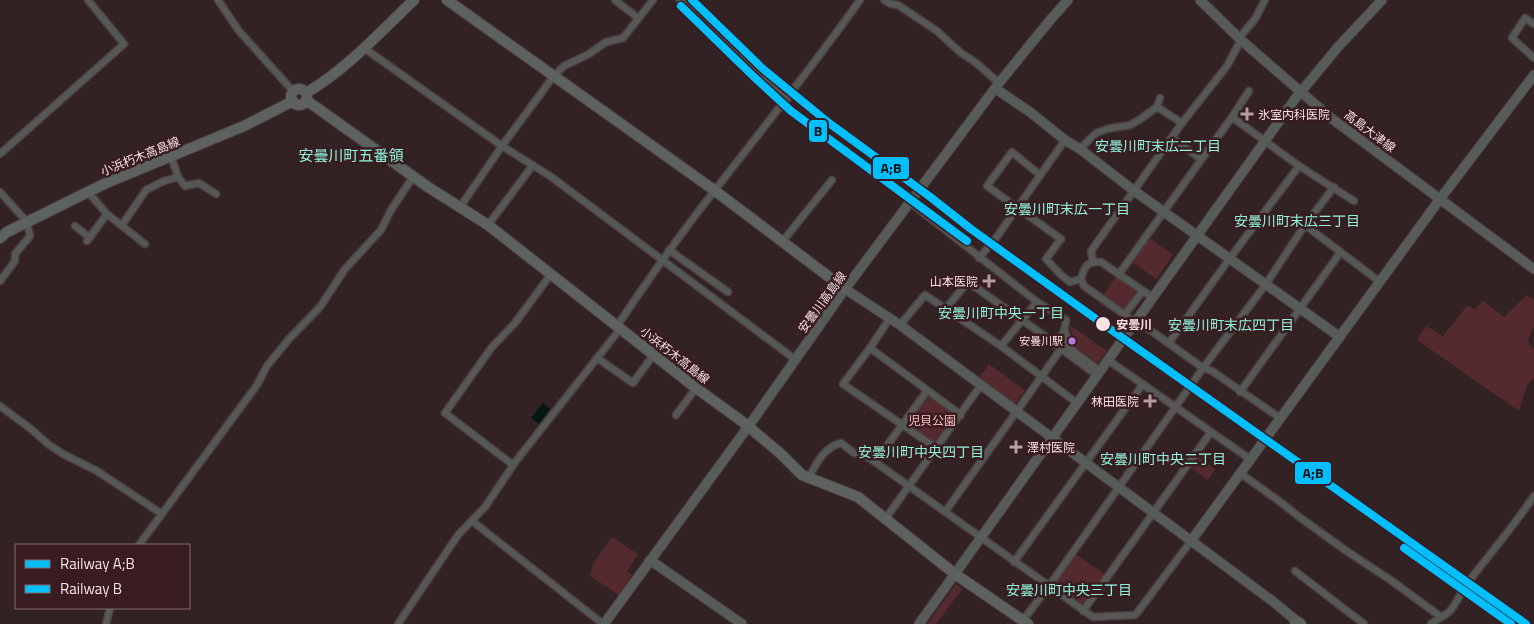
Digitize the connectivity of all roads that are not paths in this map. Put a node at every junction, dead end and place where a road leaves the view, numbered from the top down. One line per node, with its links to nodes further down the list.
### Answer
1 (88, 0): 37 (street)
2 (218, 0): 25 (street)
3 (414, 0): 18 (main road, 小浜朽木高島線)
4 (447, 0): 21 (main road)
5 (615, 0): 15 (street)
6 (653, 0): 15 (street)
7 (680, 0): 28 (street)
8 (860, 0): 28 (street)
9 (884, 0): 14 (street)
10 (1068, 0): 22 (street, 安曇川高島線)
11 (1200, 0): 17 (street, 高島大津線)
12 (1265, 0): 17 (street)
13 (1382, 0): 24 (street)
14 (901, 2): 22 (street)
15 (638, 18): 21 (street)
16 (1534, 24): 19 (street)
17 (1240, 39): 24 (street, 高島大津線); 31 (street)
18 (364, 48): 26 (main road, 小浜朽木高島線); 35 (street)
19 (1534, 58)
20 (1534, 76): 52 (street)
21 (553, 77): 35 (street); 47 (main road)
22 (998, 86): 33 (street); 54 (street, 安曇川高島線)
23 (1249, 91): 30 (street)
24 (1301, 91): 34 (street); 52 (street, 高島大津線)
25 (293, 96): 26 (main road, 小浜朽木高島線); 38 (main road, 小浜朽木高島線)
26 (306, 97): 44 (main road, 小浜朽木高島線)
27 (1160, 98): 29 (street)
28 (786, 100): 47 (street)
29 (1158, 107): 31 (street); 36 (street)
30 (1232, 116): 34 (street); 39 (street)
31 (1182, 123): 32 (street)
32 (1172, 138): 39 (street); 48 (street)
33 (1064, 140): 36 (street); 42 (street)
34 (1265, 140): 41 (street); 64 (street)
35 (502, 146): 40 (street); 55 (street)
36 (1080, 150): 48 (street)
37 (0, 154)
38 (171, 156): 43 (street); 50 (main road, 小浜朽木高島線)
39 (1201, 159): 57 (street)
40 (533, 165): 61 (street); 72 (street)
41 (1299, 166): 46 (street); 71 (street)
42 (1040, 175): 56 (street); 56 (street)
43 (178, 177): 51 (street); 60 (street)
44 (413, 177): 55 (main road, 小浜朽木高島線); 136 (street)
45 (832, 180): 66 (street)
46 (1334, 187): 53 (street); 63 (street)
47 (714, 190): 66 (main road); 68 (street)
48 (1133, 190): 57 (street); 73 (street)
49 (0, 192): 59 (street)
50 (88, 192): 58 (street); 59 (main road, 小浜朽木高島線)
51 (216, 194)
52 (1440, 199): 74 (street, 高島大津線); 79 (street)
53 (1354, 201)
54 (911, 203): 70 (street); 81 (street, 安曇川高島線)
55 (460, 207): 61 (main road, 小浜朽木高島線)
56 (1018, 208): 70 (street); 77 (street)
57 (1164, 212): 64 (street); 76 (street)
58 (107, 214): 60 (street); 62 (street)
59 (27, 222): 65 (main road, 小浜朽木高島線); 78 (street)
60 (122, 225): 67 (street)
61 (488, 225): 75 (main road, 小浜朽木高島線)
62 (75, 226)
63 (1305, 226): 69 (street); 80 (street)
64 (1197, 235): 71 (street); 84 (street)
65 (0, 238)
66 (782, 242): 81 (main road)
67 (145, 244)
68 (670, 250): 72 (street); 83 (street)
69 (1340, 253): 79 (street); 87 (street)
70 (980, 258): 85 (street)
71 (1230, 258): 80 (street); 97 (street)
72 (662, 260): 93 (street); 103 (street)
73 (1093, 261): 76 (street); 77 (street)
74 (1534, 270)
75 (551, 274): 93 (main road, 小浜朽木高島線); 128 (street)
76 (1119, 274): 82 (street)
77 (1081, 280): 88 (street)
78 (0, 281)
79 (1380, 282): 95 (street)
80 (1266, 284): 87 (street); 105 (street)
81 (845, 289): 89 (street); 103 (street, 安曇川高島線)
82 (1143, 291): 84 (street); 88 (street)
83 (728, 292)
84 (1152, 297): 91 (street)
85 (1037, 302): 90 (street); 94 (street)
86 (946, 308): 90 (street); 92 (street); 98 (street)
87 (1300, 308): 95 (street); 112 (street)
88 (1124, 314): 91 (street)
89 (890, 318): 92 (street); 99 (street)
90 (1022, 320): 96 (street); 98 (street)
91 (1136, 321): 97 (street); 104 (street)
92 (900, 325): 109 (street)
93 (619, 327): 101 (main road, 小浜朽木高島線); 102 (street)
94 (1065, 331): 96 (street); 106 (street)
95 (1340, 337): 119 (street)
96 (1049, 339): 100 (street)
97 (1169, 343): 105 (street)
98 (1000, 346): 107 (street)
99 (870, 348): 111 (street); 120 (street)
100 (1061, 349): 106 (street); 107 (street)
101 (654, 354): 102 (street); 110 (main road, 小浜朽木高島線)
102 (597, 358): 128 (street)
103 (796, 360): 121 (street, 安曇川高島線)
104 (1108, 360): 106 (street); 108 (street)
105 (1203, 368): 112 (street); 115 (street)
106 (1099, 373): 113 (street)
107 (1041, 377): 113 (street); 116 (street)
108 (1143, 384): 115 (street); 127 (street)
109 (981, 385): 116 (street); 118 (street)
110 (696, 388): 117 (street); 121 (main road, 小浜朽木高島線)
111 (927, 391): 118 (street); 120 (street)
112 (1240, 392): 119 (street)
113 (1077, 403): 123 (street)
114 (0, 406): 136 (street)
115 (1176, 406): 122 (street); 132 (street)
116 (1016, 411): 123 (street); 134 (street)
117 (676, 415)
118 (961, 415): 124 (street)
119 (1280, 418): 125 (street)
120 (902, 425): 124 (street); 126 (street)
121 (748, 426): 130 (main road, 小浜朽木高島線); 142 (street, 安曇川高島線)
122 (1211, 432): 125 (street); 135 (street)
123 (1052, 438): 127 (street); 139 (street)
124 (936, 448): 131 (street)
125 (1250, 459): 129 (street)
126 (876, 462): 130 (street); 131 (street)
127 (1086, 463): 132 (street); 143 (street)
128 (513, 465): 138 (street)
129 (1240, 473): 140 (street); 150 (street)
130 (808, 479): 137 (main road, 小浜朽木高島線)
131 (909, 486): 134 (street); 137 (street)
132 (1118, 487): 135 (street); 146 (street)
133 (1534, 496): 150 (street)
134 (945, 512): 139 (street)
135 (1153, 512): 140 (street); 148 (street)
136 (162, 514): 141 (street)
137 (886, 518): 145 (main road, 小浜朽木高島線)
138 (472, 521): 154 (street); 155 (street)
139 (980, 537): 143 (street); 145 (street)
140 (1191, 541): 149 (street); 152 (street)
141 (140, 544)
142 (650, 560): 155 (street, 安曇川高島線); 156 (street)
143 (1014, 562): 146 (street)
144 (1295, 571): 159 (street)
145 (955, 574): 151 (main road, 小浜朽木高島線); 157 (street)
146 (1049, 586): 148 (street); 151 (street)
147 (110, 609): 153 (street)
148 (1083, 611): 149 (street)
149 (1111, 616): 158 (street)
150 (1441, 616): 160 (street)
151 (1023, 623)
152 (1298, 623)
153 (106, 624)
154 (398, 624)
155 (603, 624)
156 (742, 624)
157 (919, 624)
158 (1112, 624)
159 (1364, 624)
160 (1431, 624)

